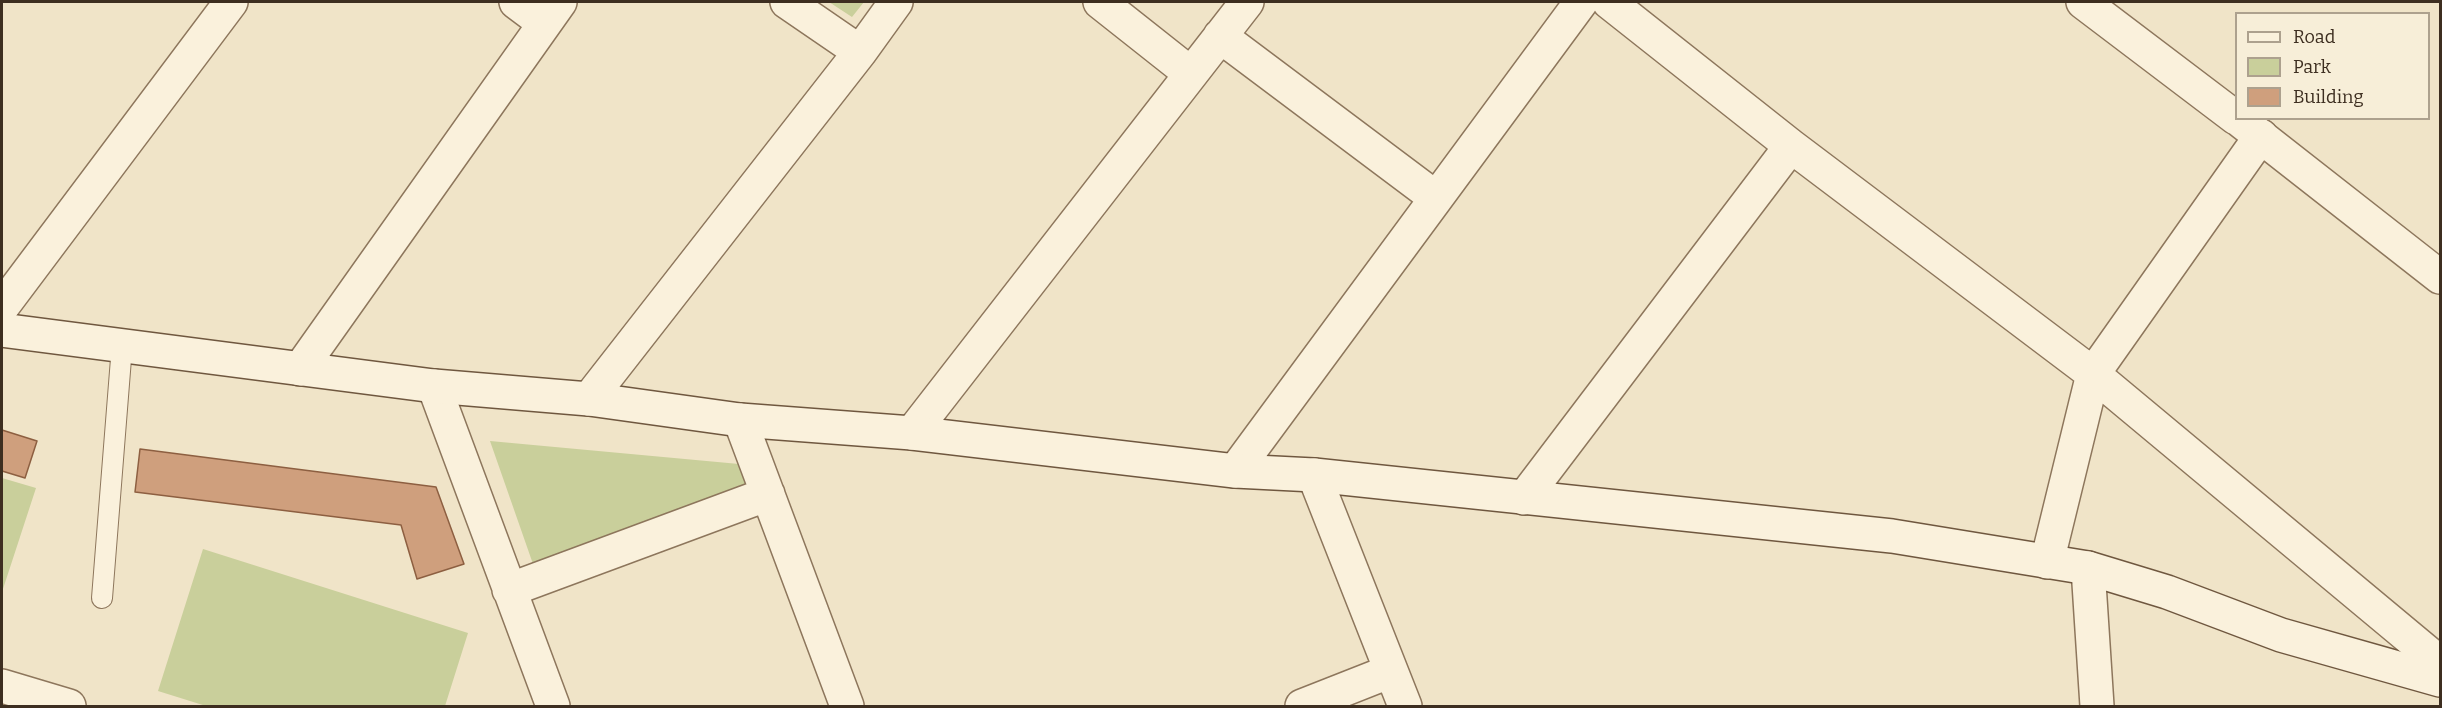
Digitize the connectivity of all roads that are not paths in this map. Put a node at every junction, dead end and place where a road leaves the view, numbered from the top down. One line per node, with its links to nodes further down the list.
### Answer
1 (231, 2): 19 (street)
2 (516, 2): 10 (street)
3 (787, 2): 12 (street)
4 (897, 2): 12 (street)
5 (1100, 2): 13 (street)
6 (1247, 2): 11 (street)
7 (1581, 2): 17 (street)
8 (1609, 2): 16 (street)
9 (2083, 2): 14 (street)
10 (552, 12): 22 (street)
11 (1220, 36): 13 (street); 17 (street)
12 (860, 52): 25 (street)
13 (1191, 74): 27 (street)
14 (2235, 116)
15 (2245, 124): 18 (street); 23 (street)
16 (1791, 146): 23 (street); 31 (street)
17 (1437, 198): 28 (street)
18 (2440, 277)
19 (2, 307)
20 (2, 330): 21 (street)
21 (122, 346): 22 (street); 35 (lane)
22 (300, 369): 24 (street)
23 (2093, 374): 32 (street); 36 (street)
24 (434, 386): 25 (street); 34 (street)
25 (589, 399): 26 (street)
26 (740, 420): 27 (street); 30 (street)
27 (912, 433): 28 (street)
28 (1235, 471): 29 (street)
29 (1314, 475): 31 (street); 37 (street)
30 (768, 494): 34 (street); 42 (street)
31 (1524, 498): 32 (street)
32 (2047, 562): 33 (street)
33 (2088, 568): 38 (street); 45 (street)
34 (509, 590): 41 (street)
35 (102, 598)
36 (2440, 663)
37 (1391, 671): 43 (street); 44 (street)
38 (2440, 680)
39 (2, 686): 40 (street)
40 (69, 706)
41 (553, 706)
42 (848, 706)
43 (1302, 706)
44 (1405, 706)
45 (2097, 706)

